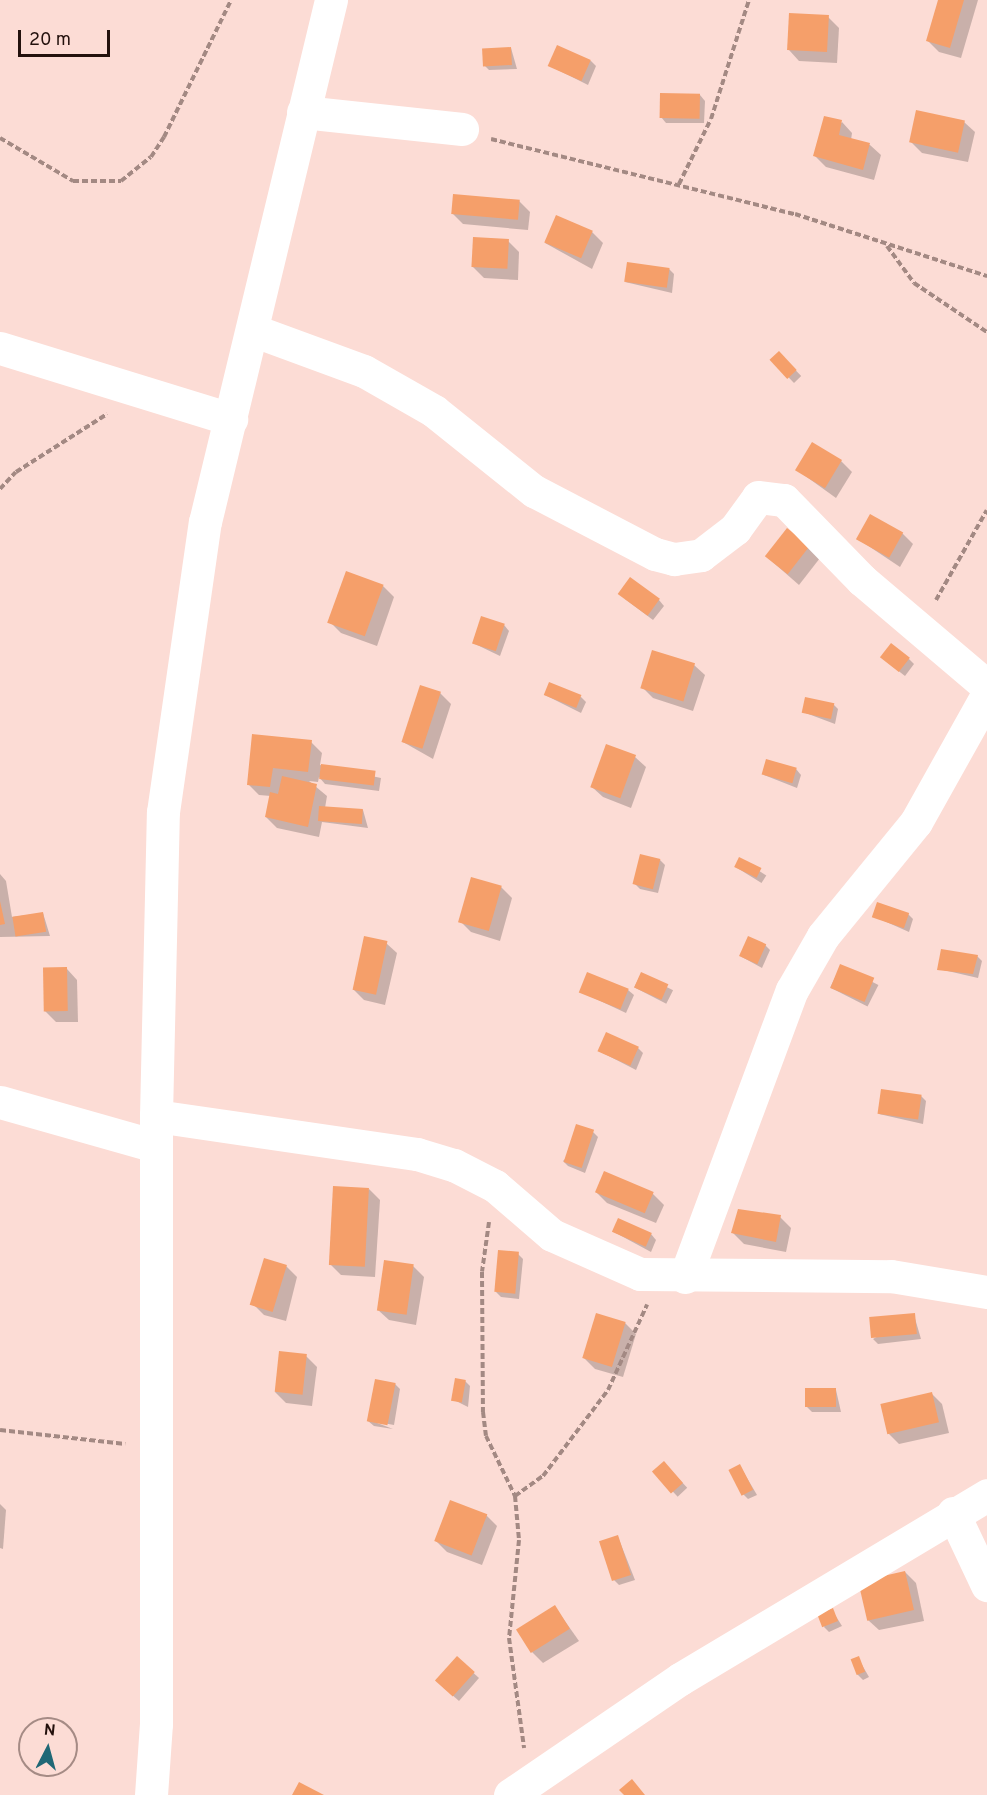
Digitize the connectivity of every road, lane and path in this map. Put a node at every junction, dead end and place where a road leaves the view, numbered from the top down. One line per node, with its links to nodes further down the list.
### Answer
1 (231, 0): 6 (path)
2 (331, 0): 4 (street)
3 (749, 0): 7 (path)
4 (303, 112): 5 (street); 10 (street)
5 (472, 133): 7 (path)
6 (0, 138)
7 (679, 184): 8 (path)
8 (887, 245): 9 (path); 11 (path)
9 (987, 276)
10 (252, 330): 14 (street); 17 (street)
11 (987, 332)
12 (0, 348): 13 (street)
13 (142, 392): 14 (street); 15 (path)
14 (231, 419): 21 (street)
15 (0, 489)
16 (987, 510): 17 (path)
17 (917, 628): 18 (street)
18 (987, 687)
19 (987, 695): 23 (street)
20 (0, 1102): 21 (street)
21 (156, 1131): 22 (street); 26 (street)
22 (495, 1186): 23 (street); 28 (path)
23 (671, 1277): 24 (street); 28 (path)
24 (987, 1293)
25 (0, 1430): 26 (path)
26 (156, 1448): 32 (street)
27 (987, 1495): 29 (street)
28 (515, 1496): 31 (path)
29 (953, 1513): 30 (street); 31 (street)
30 (987, 1585)
31 (520, 1787)
32 (151, 1795)

